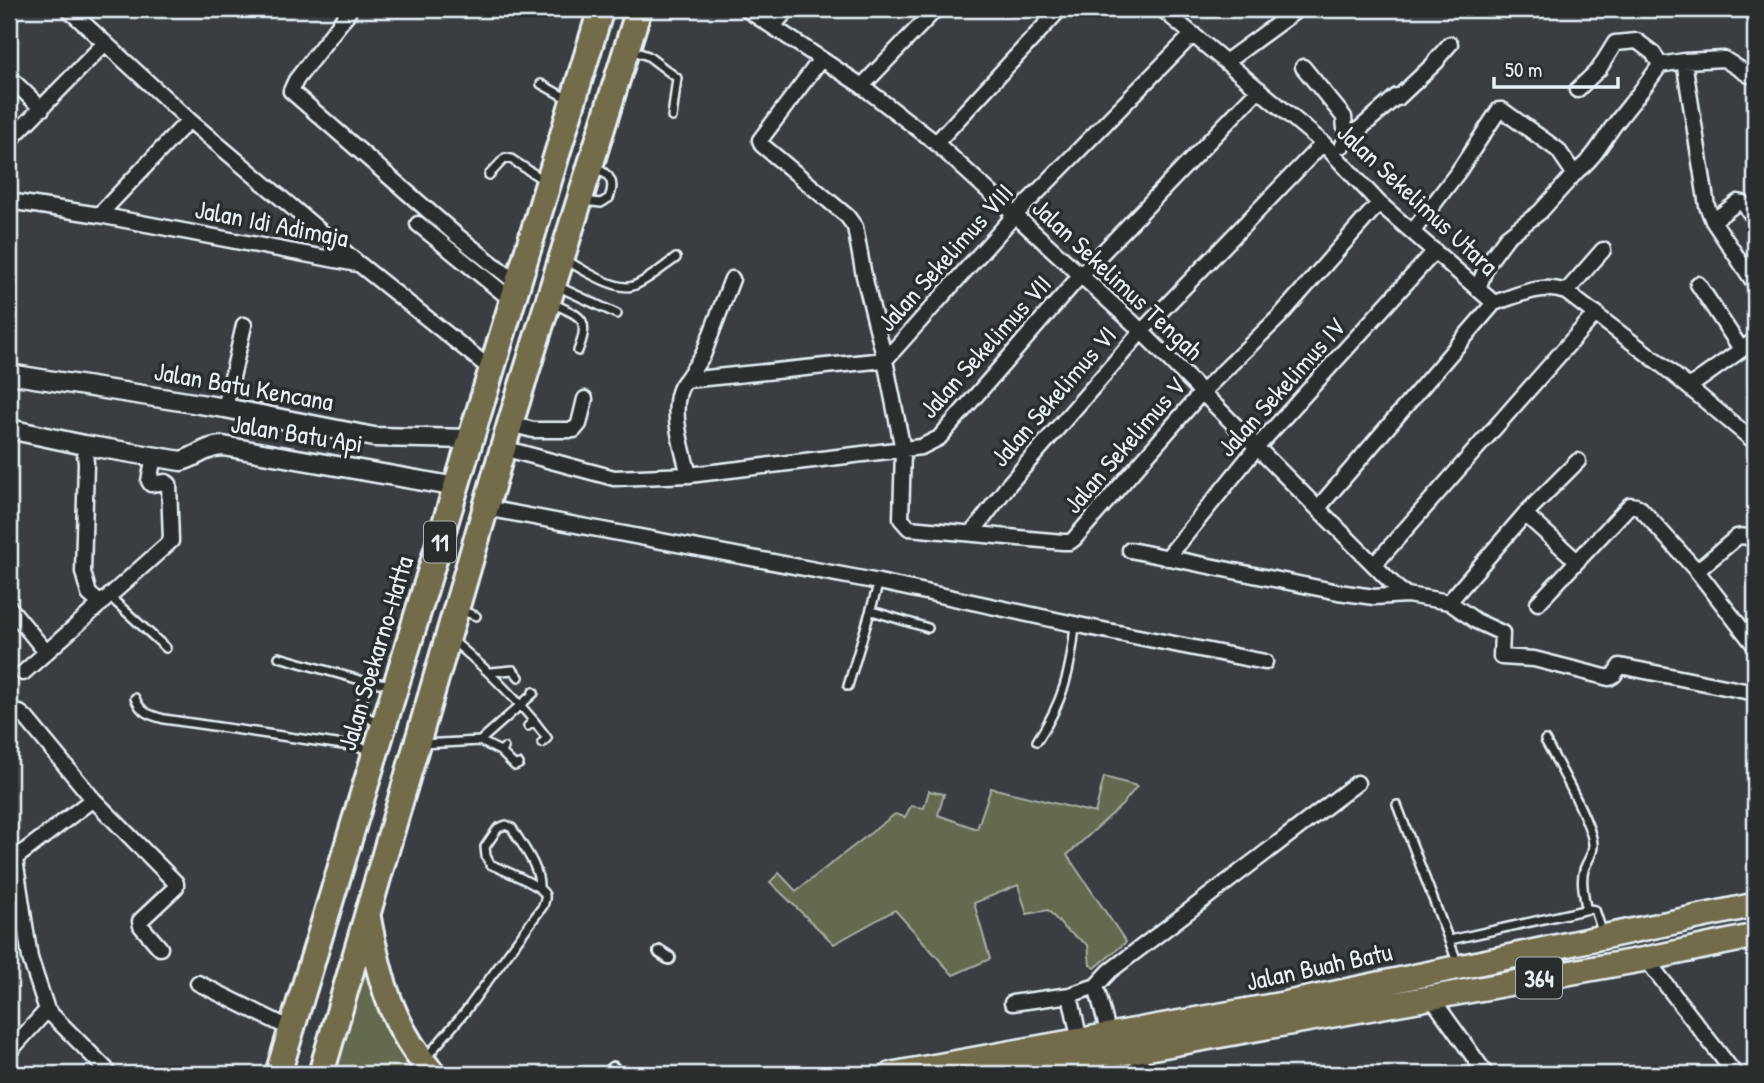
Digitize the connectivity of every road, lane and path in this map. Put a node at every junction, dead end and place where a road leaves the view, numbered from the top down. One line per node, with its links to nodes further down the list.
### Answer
1 (68, 9): 13 (street)
2 (601, 9): 27 (highway, Jalan Soekarno-Hatta / 11)
3 (639, 9): 15 (highway, 11)
4 (747, 9): 11 (street, Jalan Sekelimus Tengah)
5 (789, 9): 11 (street)
6 (936, 9): 24 (street)
7 (1060, 9): 33 (street)
8 (1162, 9): 12 (street, Jalan Sekelimus Utara)
9 (1298, 9): 17 (street)
10 (348, 13): 57 (street)
11 (774, 25): 16 (street, Jalan Sekelimus Tengah)
12 (1193, 34): 17 (street, Jalan Sekelimus Utara); 42 (street, Jalan Sekelimus VIII)
13 (104, 44): 28 (street); 30 (street)
14 (1450, 44): 31 (street)
15 (627, 48): 29 (lane); 49 (highway, 11)
16 (821, 59): 24 (street, Jalan Sekelimus Tengah); 68 (street)
17 (1227, 61): 25 (street, Jalan Sekelimus Utara)
18 (1684, 61): 19 (street); 21 (street); 44 (street)
19 (1660, 65): 26 (street); 36 (street)
20 (1303, 67): 31 (street)
21 (1749, 75)
22 (9, 77): 28 (street)
23 (541, 85): 27 (lane)
24 (862, 86): 33 (street, Jalan Sekelimus Tengah)
25 (1259, 89): 34 (street, Jalan Sekelimus Utara); 52 (street, Jalan Sekelimus VII)
26 (1577, 90)
27 (573, 102): 38 (highway, Jalan Soekarno-Hatta / 11)
28 (42, 109): 32 (street)
29 (672, 117)
30 (189, 120): 41 (street); 51 (street)
31 (1347, 140): 35 (street)
32 (9, 141)
33 (936, 143): 42 (street, Jalan Sekelimus Tengah)
34 (1323, 144): 35 (street, Jalan Sekelimus Utara); 64 (street, Jalan Sekelimus VI)
35 (1334, 155): 40 (street, Jalan Sekelimus Utara)
36 (1577, 171): 46 (street); 56 (street)
37 (489, 175): 38 (lane)
38 (548, 183): 57 (highway, Jalan Soekarno-Hatta / 11)
39 (9, 201): 41 (street, Jalan Idi Adimaja)
40 (1380, 203): 46 (street, Jalan Sekelimus Utara); 73 (street, Jalan Sekelimus V)
41 (99, 215): 51 (street, Jalan Idi Adimaja)
42 (1014, 216): 52 (street, Jalan Sekelimus Tengah); 68 (street, Jalan Sekelimus VIII)
43 (1755, 219): 44 (street)
44 (1713, 221): 55 (street)
45 (418, 224): 57 (street)
46 (1413, 232): 48 (street, Jalan Sekelimus Utara)
47 (1603, 250): 58 (street)
48 (1435, 251): 56 (street, Jalan Sekelimus Utara); 81 (street, Jalan Sekelimus IV)
49 (562, 257): 50 (lane); 59 (highway, 11)
50 (676, 258)
51 (359, 264): 69 (street, Jalan Idi Adimaja)
52 (1080, 276): 64 (street, Jalan Sekelimus Tengah); 83 (street, Jalan Sekelimus VII)
53 (732, 279): 71 (street)
54 (1698, 284): 66 (street)
55 (1755, 284)
56 (1478, 289): 60 (street, Jalan Sekelimus Utara)
57 (515, 292): 69 (highway, Jalan Soekarno-Hatta / 11)
58 (1566, 292): 60 (street, Jalan Sekelimus Utara); 61 (street)
59 (551, 293): 62 (lane); 67 (lane); 76 (highway, 11)
60 (1494, 303): 89 (street)
61 (1596, 313): 72 (street); 96 (street)
62 (617, 314)
63 (244, 325): 75 (street)
64 (1141, 332): 73 (street, Jalan Sekelimus Tengah); 91 (street, Jalan Sekelimus VI)
65 (1755, 340): 66 (street)
66 (1741, 349): 72 (street)
67 (578, 351)
68 (885, 360): 71 (street, Jalan Sekelimus VIII); 83 (street)
69 (492, 370): 78 (highway, Jalan Soekarno-Hatta / 11)
70 (9, 374): 75 (street, Jalan Batu Kencana)
71 (686, 380): 86 (street)
72 (1689, 387): 79 (street)
73 (1202, 392): 81 (street, Jalan Sekelimus Tengah); 91 (street, Jalan Sekelimus V)
74 (585, 399): 76 (street)
75 (225, 408): 78 (street, Jalan Batu Kencana)
76 (510, 424): 82 (highway, 11)
77 (9, 429): 80 (street, Jalan Batu Api)
78 (471, 439): 87 (highway, Jalan Soekarno-Hatta / 11)
79 (1755, 442)
80 (84, 445): 84 (street, Jalan Batu Api); 100 (street)
81 (1257, 447): 89 (street, Jalan Sekelimus Tengah); 94 (street, Jalan Sekelimus IV)
82 (503, 448): 86 (street, Jalan Sekelimus VII); 88 (highway, 11)
83 (903, 450): 86 (street, Jalan Sekelimus VII); 91 (street, Jalan Sekelimus V)
84 (154, 457): 87 (street, Jalan Batu Api); 100 (street)
85 (1578, 461): 90 (street)
86 (689, 475)
87 (457, 487): 117 (highway, Jalan Soekarno-Hatta / 11)
88 (486, 508): 98 (street); 107 (highway, 11)
89 (1318, 508): 96 (street, Jalan Sekelimus Tengah)
90 (1525, 514): 95 (street); 101 (street)
91 (972, 533)
92 (1755, 543): 97 (street)
93 (1130, 550): 94 (street)
94 (1167, 558): 99 (street)
95 (1577, 561): 97 (street); 102 (street)
96 (1374, 565): 99 (street, Jalan Sekelimus Tengah)
97 (1697, 571): 108 (street)
98 (879, 582): 104 (lane); 105 (street)
99 (1407, 595): 101 (street)
100 (105, 601): 109 (lane); 110 (street)
101 (1443, 601): 120 (street)
102 (1538, 603)
103 (9, 607): 110 (street)
104 (872, 611): 106 (lane); 118 (lane)
105 (1075, 624): 112 (street); 127 (lane)
106 (928, 628)
107 (449, 637): 113 (lane); 129 (highway, 11)
108 (1755, 646)
109 (166, 648)
110 (46, 652): 114 (street)
111 (279, 657): 116 (lane)
112 (1265, 662)
113 (491, 672): 115 (lane); 122 (lane)
114 (23, 673)
115 (519, 677)
116 (368, 682): 117 (lane); 124 (lane)
117 (396, 685): 124 (highway, Jalan Soekarno-Hatta / 11)
118 (848, 686)
119 (533, 692): 122 (lane)
120 (1755, 692)
121 (135, 698): 124 (lane)
122 (521, 705): 126 (lane); 128 (lane)
123 (9, 716): 132 (street)
124 (380, 738): 151 (highway, Jalan Soekarno-Hatta / 11)
125 (1545, 740): 137 (lane)
126 (480, 741): 129 (lane); 130 (lane)
127 (1037, 741)
128 (542, 743)
129 (416, 744): 138 (highway, 11)
130 (519, 764)
131 (1357, 783): 146 (street)
132 (93, 799): 134 (street); 142 (street)
133 (1397, 805): 141 (lane)
134 (12, 861): 150 (street)
135 (539, 888): 135 (lane); 156 (lane)
136 (1755, 905): 139 (main road, Jalan Buah Batu / 364)
137 (1586, 909): 139 (lane); 141 (lane)
138 (367, 910): 156 (highway); 160 (highway, 11)
139 (1604, 936): 144 (main road, Jalan Buah Batu / 364)
140 (1755, 936): 143 (main road, Jalan Buah Batu / 364)
141 (1450, 940): 144 (lane)
142 (160, 948)
143 (1646, 959): 148 (main road, Jalan Buah Batu / 364); 164 (street)
144 (1458, 966): 154 (main road, Jalan Buah Batu / 364)
145 (198, 983): 151 (street)
146 (1096, 986): 147 (street); 154 (street)
147 (1070, 995): 149 (street); 155 (street)
148 (1431, 997): 152 (main road, Jalan Buah Batu / 364); 163 (street)
149 (1012, 1003)
150 (47, 1010): 153 (street); 157 (street)
151 (291, 1029): 159 (highway, Jalan Soekarno-Hatta / 11)
152 (1133, 1051): 154 (main road, Jalan Buah Batu / 364); 162 (street)
153 (9, 1052)
154 (1111, 1055): 155 (main road, Jalan Buah Batu / 364)
155 (1081, 1056): 158 (main road, Jalan Buah Batu / 364); 161 (main road, Jalan Buah Batu / 364)
156 (428, 1068)
157 (106, 1069)
158 (904, 1073)
159 (278, 1074)
160 (320, 1074)
161 (1005, 1074)
162 (1147, 1074)
163 (1486, 1074)
164 (1735, 1074)

